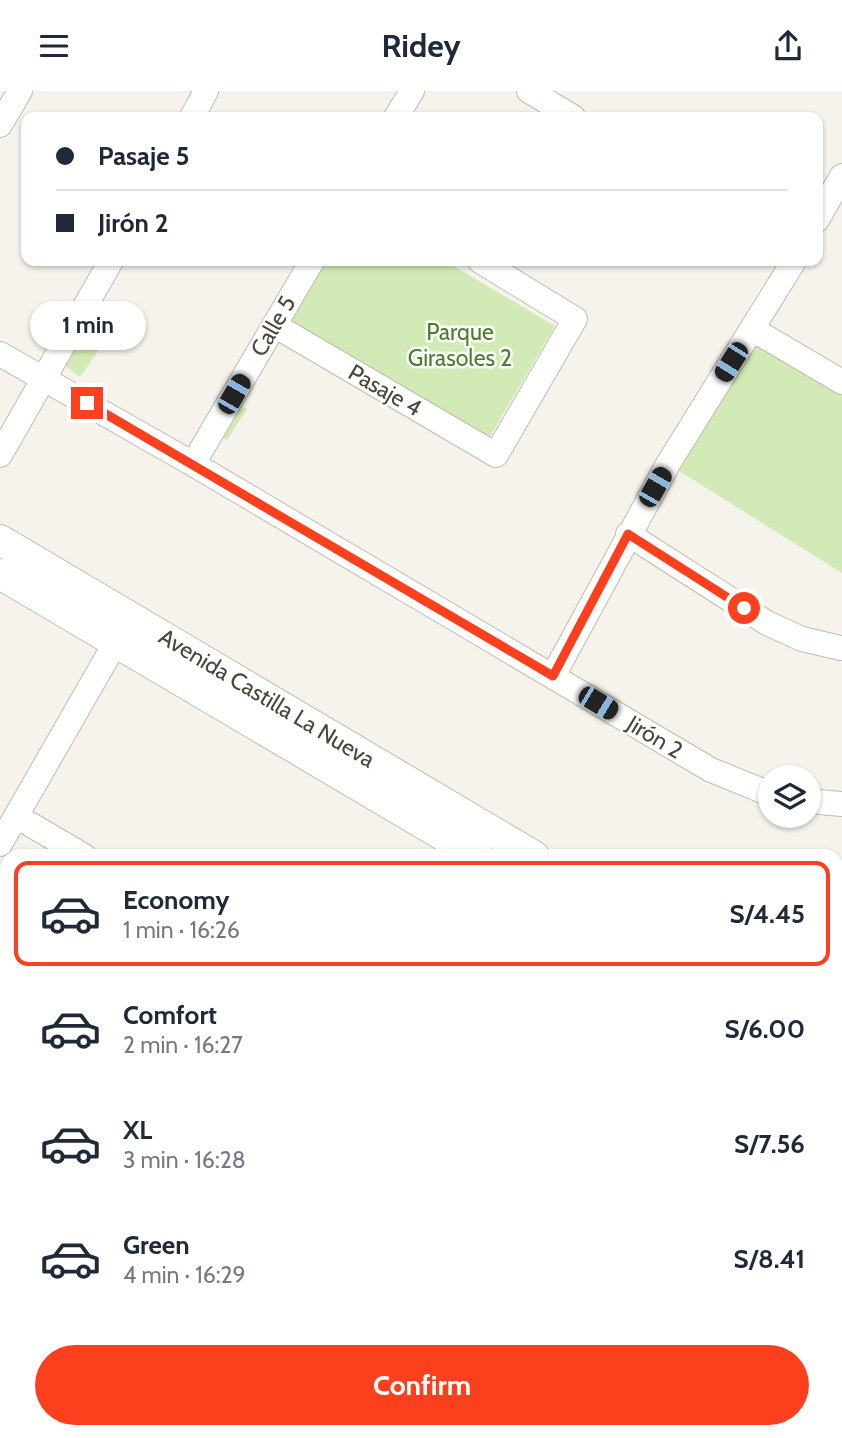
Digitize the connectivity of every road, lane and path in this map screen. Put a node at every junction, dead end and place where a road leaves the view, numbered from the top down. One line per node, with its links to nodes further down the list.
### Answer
1 (20, 91): 8 (street)
2 (206, 91): 5 (street)
3 (412, 91): 6 (street)
4 (529, 91): 7 (street)
5 (195, 112)
6 (399, 112)
7 (565, 112)
8 (0, 125)
9 (842, 176): 10 (street)
10 (836, 202): 11 (street)
11 (823, 215)
12 (108, 266): 19 (street)
13 (309, 266): 16 (street, Calle 5)
14 (488, 266): 16 (street, Pasaje 4)
15 (791, 266): 17 (street)
16 (274, 325): 22 (street, Calle 5)
17 (752, 329): 20 (street); 23 (street)
18 (0, 353): 19 (street, Jirón 2)
19 (45, 379): 21 (street); 22 (street, Jirón 2)
20 (842, 381)
21 (0, 455)
22 (193, 464): 28 (street, Jirón 2)
23 (628, 534): 27 (street); 28 (street)
24 (0, 540): 36 (street, Avenida Castilla La Nueva)
25 (0, 574): 26 (street, Avenida Castilla La Nueva)
26 (116, 642): 32 (street); 35 (street, Avenida Castilla La Nueva)
27 (841, 648)
28 (553, 676): 29 (street, Jirón 2)
29 (758, 789)
30 (821, 802): 31 (street)
31 (842, 804)
32 (16, 816): 33 (street); 34 (street)
33 (0, 844)
34 (72, 849)
35 (466, 849)
36 (522, 849)

